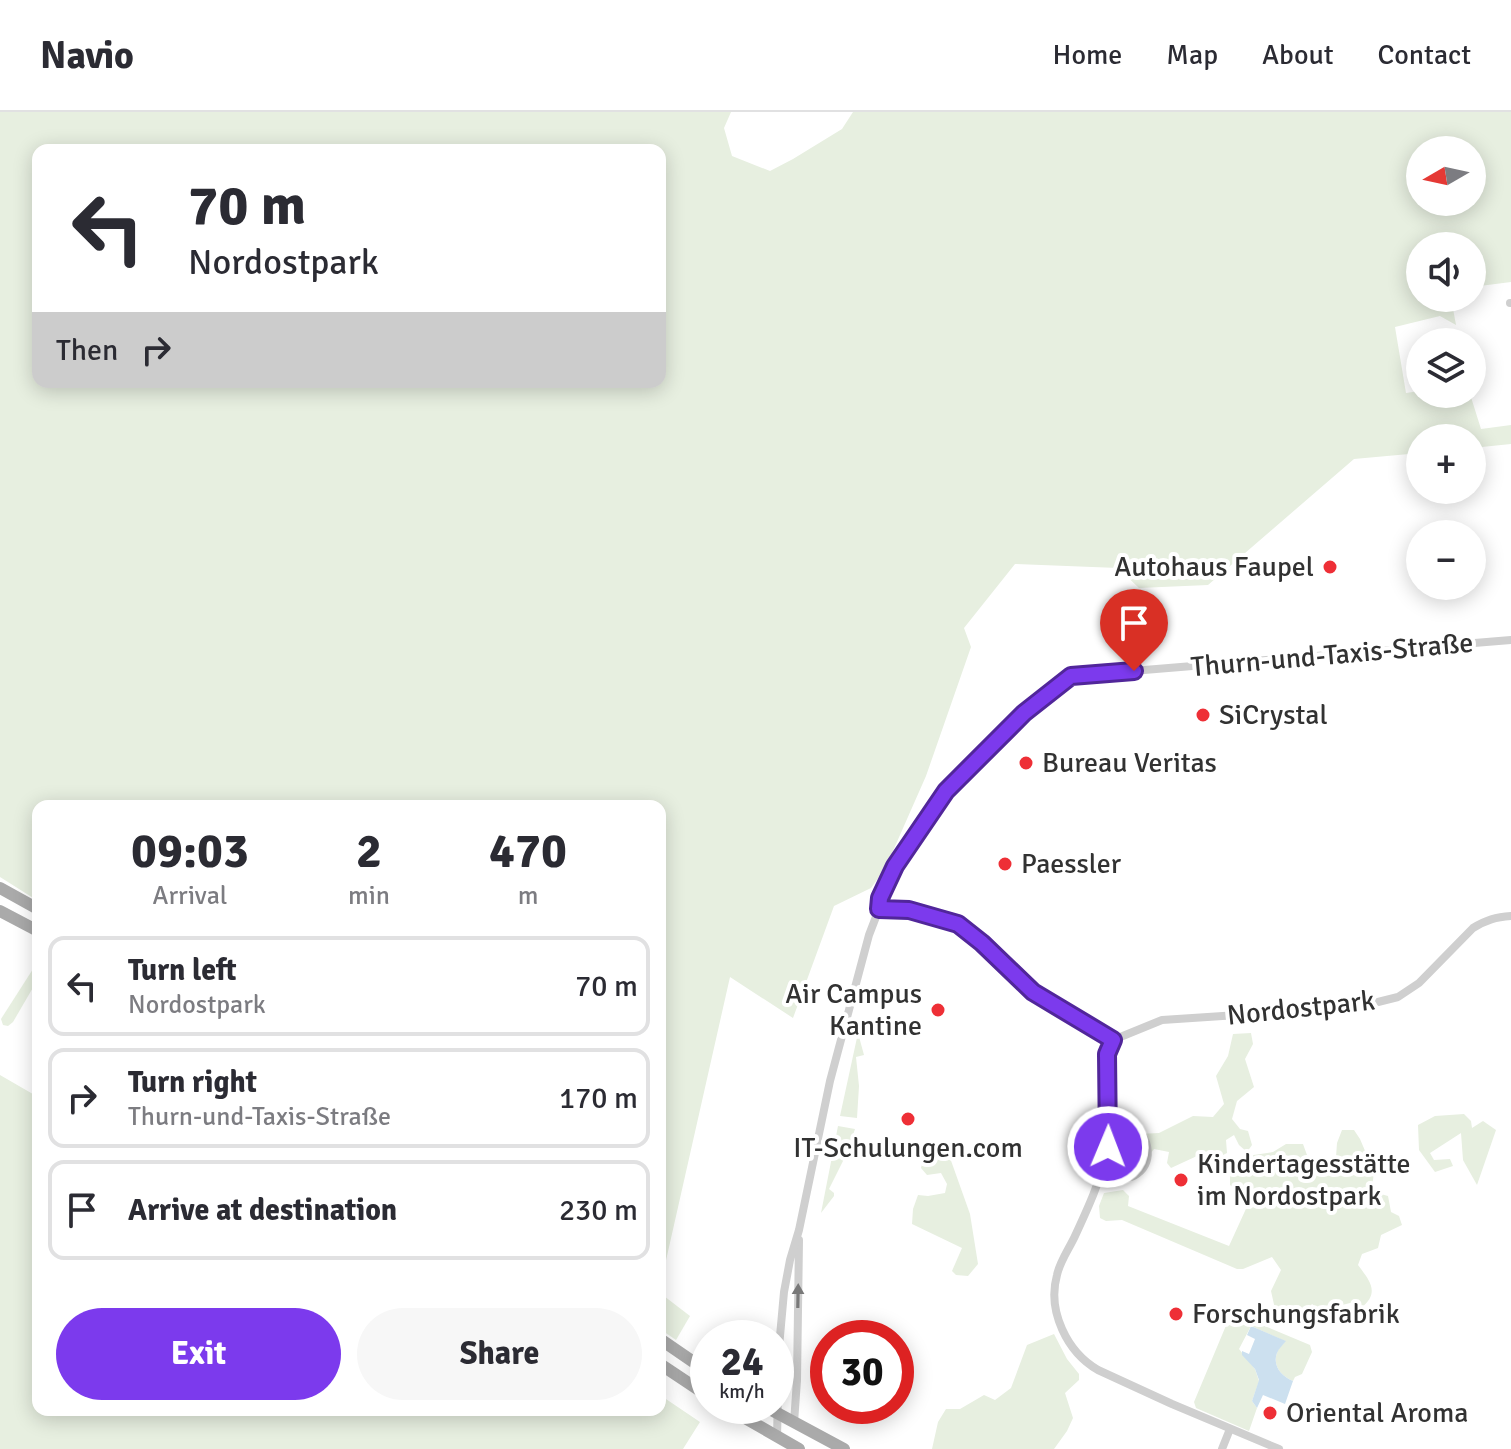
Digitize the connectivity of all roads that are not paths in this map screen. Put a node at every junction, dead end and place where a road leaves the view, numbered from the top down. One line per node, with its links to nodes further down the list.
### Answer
1 (1511, 640): 4 (street, Thurn-und-Taxis-Straße)
2 (0, 888): 3 (main road)
3 (32, 906)
4 (879, 909): 8 (street); 11 (street, Thurn-und-Taxis-Straße)
5 (0, 911): 7 (main road)
6 (1511, 916): 8 (street, Nordostpark)
7 (32, 928)
8 (1113, 1040): 9 (street)
9 (1109, 1119): 10 (street); 10 (street)
10 (1099, 1181): 20 (street)
11 (799, 1230): 12 (street, Thurn-und-Taxis-Straße); 17 (street, Thurn-und-Taxis-Straße, one-way to 11)
12 (781, 1320)
13 (666, 1343): 14 (main road)
14 (690, 1360)
15 (666, 1368): 16 (main road)
16 (690, 1384)
17 (794, 1423): 23 (main road)
18 (754, 1424): 21 (main road)
19 (776, 1424): 21 (street, Thurn-und-Taxis-Straße)
20 (1230, 1429): 24 (street); 25 (street)
21 (777, 1438): 22 (main road)
22 (799, 1449)
23 (844, 1449)
24 (1222, 1449)
25 (1279, 1449)

